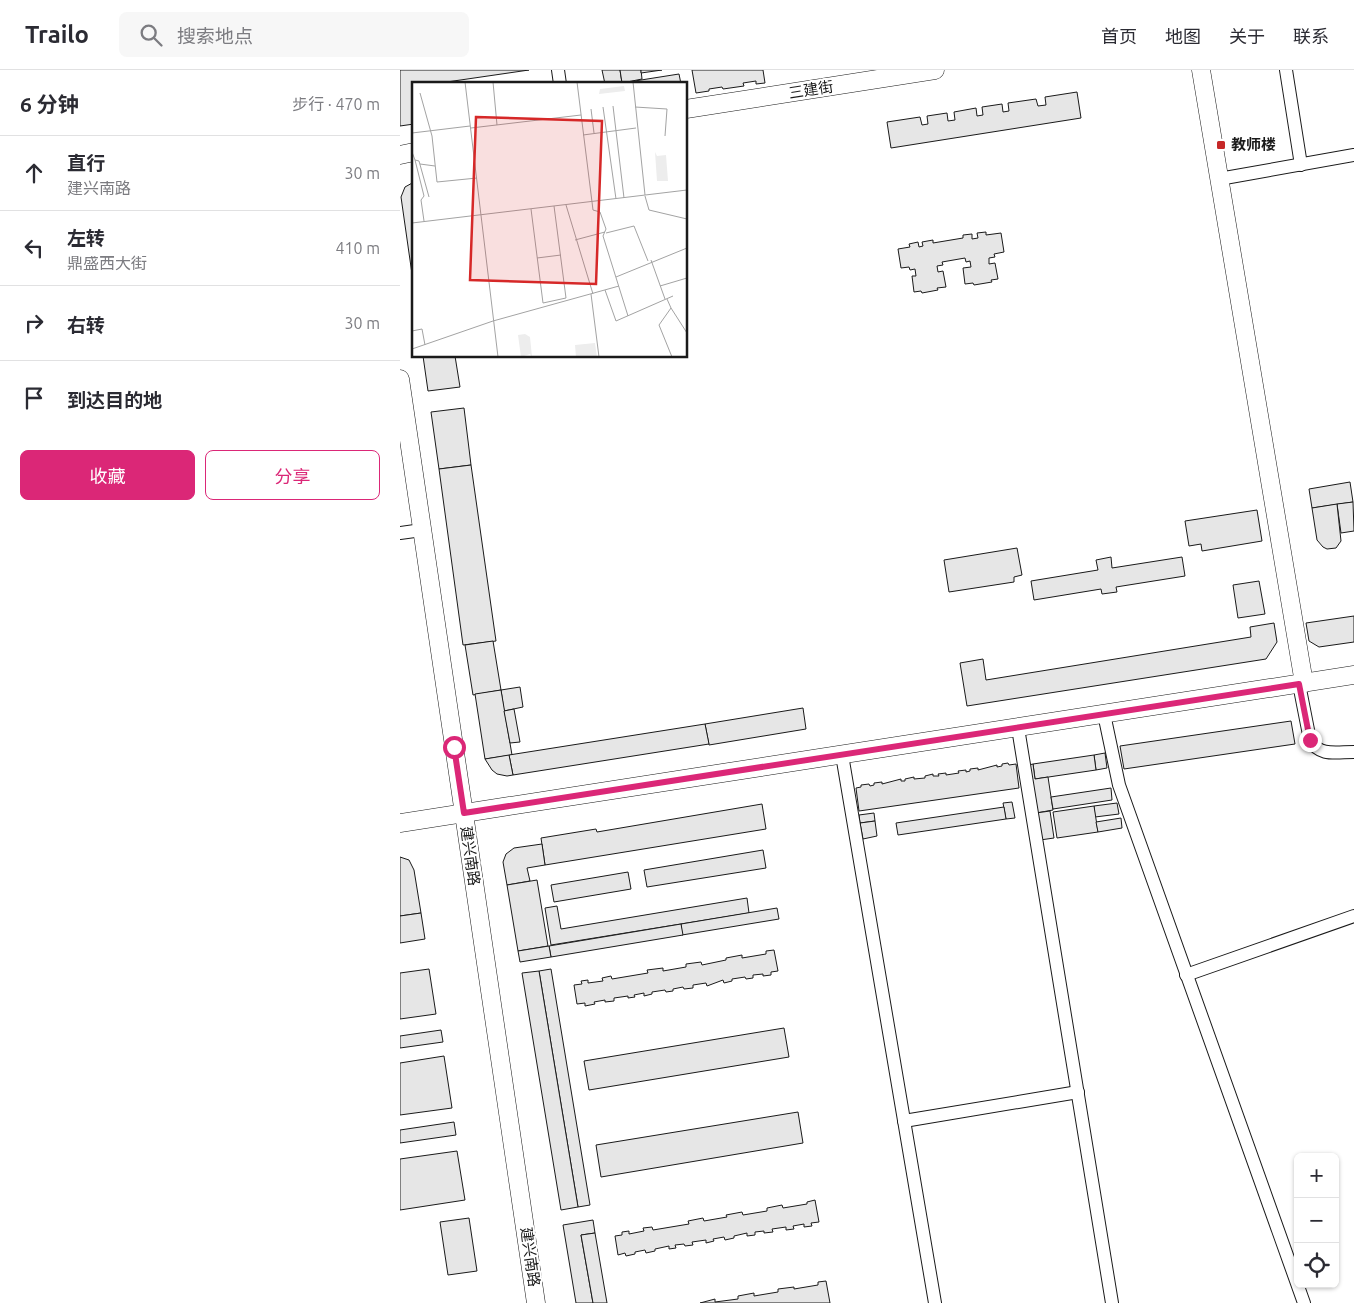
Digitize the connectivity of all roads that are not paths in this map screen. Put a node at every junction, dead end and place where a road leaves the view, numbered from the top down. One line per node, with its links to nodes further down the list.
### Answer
1 (935, 70): 4 (street, 三建街)
2 (1201, 70): 7 (street)
3 (1286, 70): 6 (street)
4 (688, 109)
5 (1354, 155): 6 (street)
6 (1301, 164): 7 (street)
7 (1219, 179): 12 (street)
8 (400, 379): 9 (street, 建兴南路)
9 (422, 530): 10 (street); 17 (street, 建兴南路)
10 (400, 533)
11 (1354, 675): 12 (street)
12 (1301, 684): 13 (street); 15 (street)
13 (1104, 714): 14 (street); 20 (street)
14 (1018, 728): 16 (street); 21 (street)
15 (1354, 752)
16 (842, 754): 17 (street); 22 (street)
17 (464, 813): 18 (street); 23 (street, 建兴南路)
18 (400, 823)
19 (1354, 916): 20 (street)
20 (1186, 975): 26 (street)
21 (1078, 1092): 22 (street); 25 (street)
22 (904, 1121): 24 (street)
23 (536, 1303)
24 (934, 1303)
25 (1112, 1303)
26 (1304, 1303)

